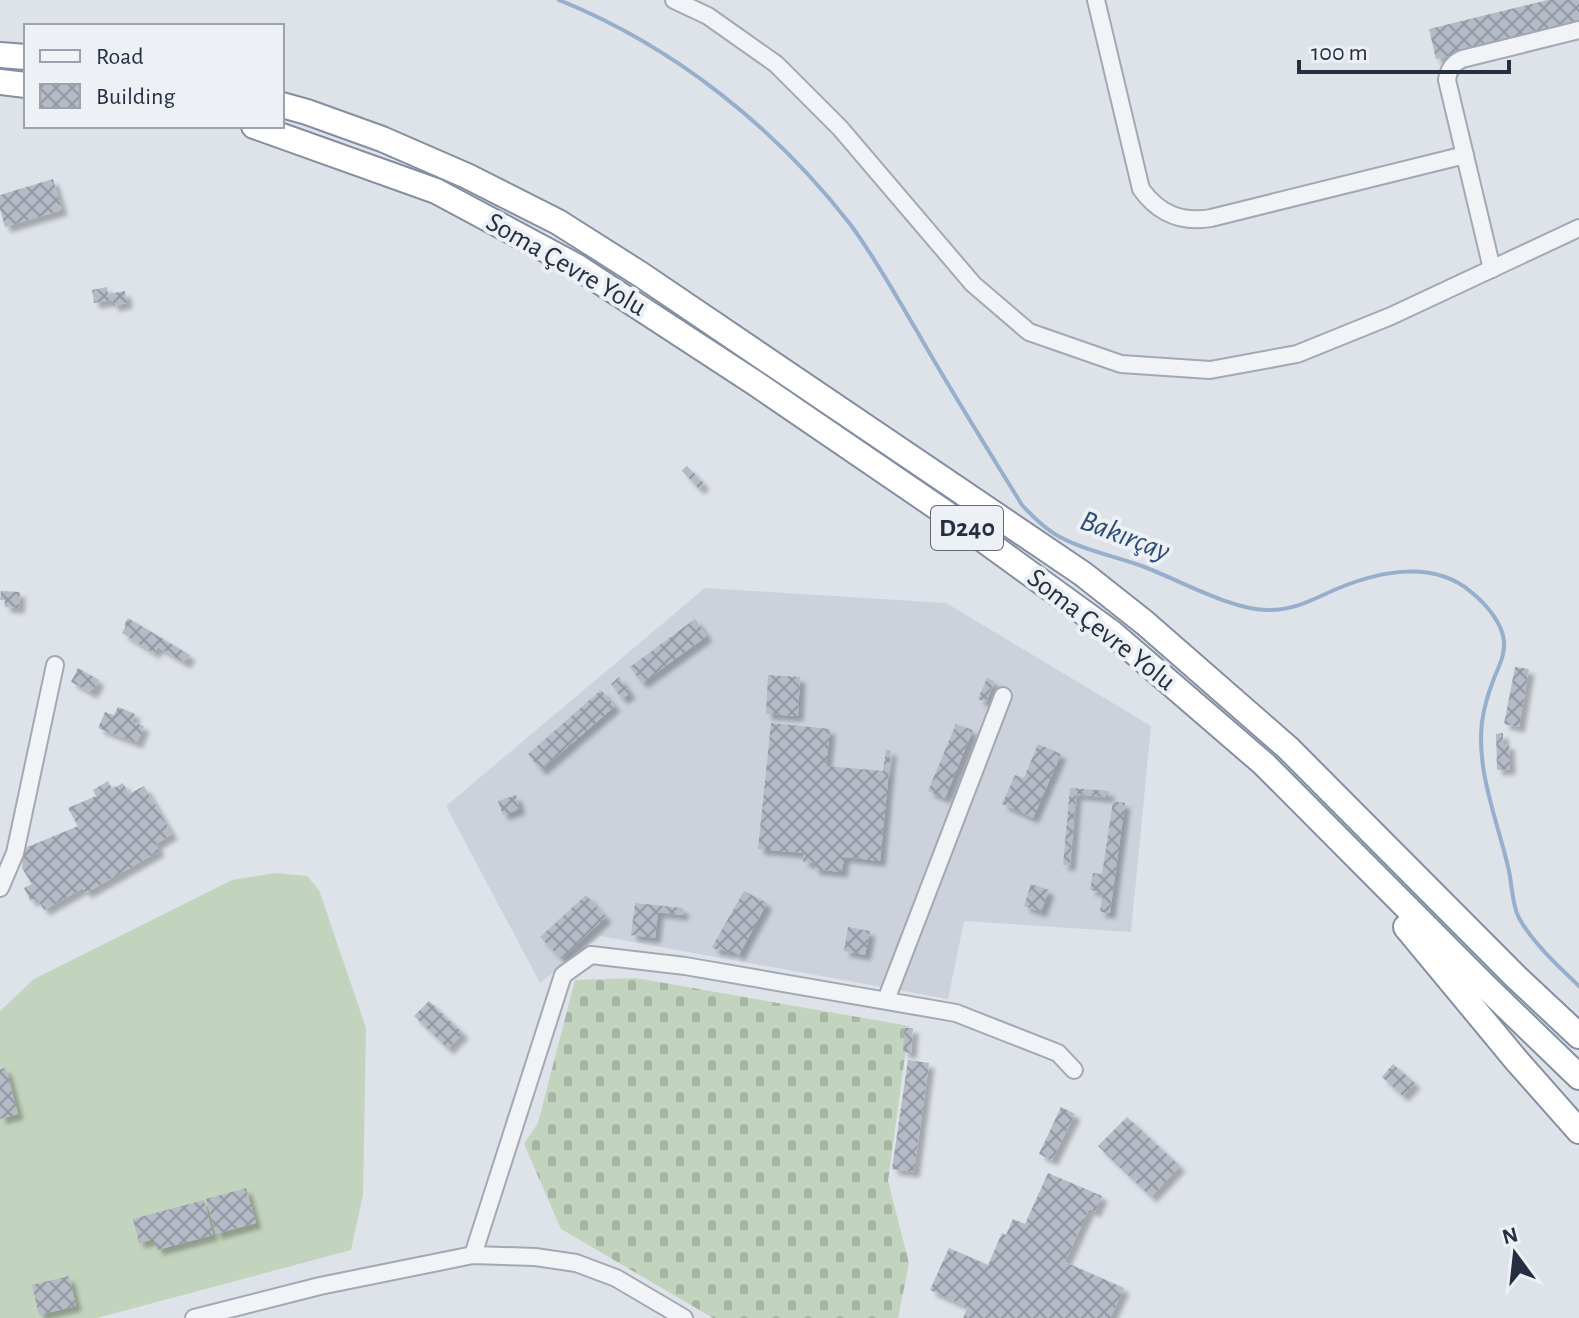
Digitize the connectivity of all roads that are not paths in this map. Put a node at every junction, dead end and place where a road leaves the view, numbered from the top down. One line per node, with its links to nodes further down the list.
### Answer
1 (674, 0): 12 (street)
2 (1096, 0): 10 (street)
3 (1579, 30): 10 (street)
4 (0, 55): 5 (highway)
5 (24, 57)
6 (0, 82): 7 (highway)
7 (24, 85)
8 (284, 106): 16 (highway, Soma Çevre Yolu / D240)
9 (260, 128): 15 (highway, Soma Çevre Yolu / D240)
10 (1465, 155): 12 (street)
11 (1579, 228): 12 (street)
12 (1492, 269)
13 (55, 665): 17 (street)
14 (1003, 696): 18 (street)
15 (1356, 857): 22 (highway, Soma Çevre Yolu / D240); 23 (highway)
16 (1397, 858): 19 (highway); 20 (highway, Soma Çevre Yolu / D240)
17 (0, 888)
18 (886, 1000): 21 (street); 24 (street)
19 (1579, 1014)
20 (1579, 1036)
21 (1074, 1070)
22 (1579, 1077)
23 (1579, 1131)
24 (473, 1255): 25 (street); 26 (street)
25 (194, 1318)
26 (684, 1318)

